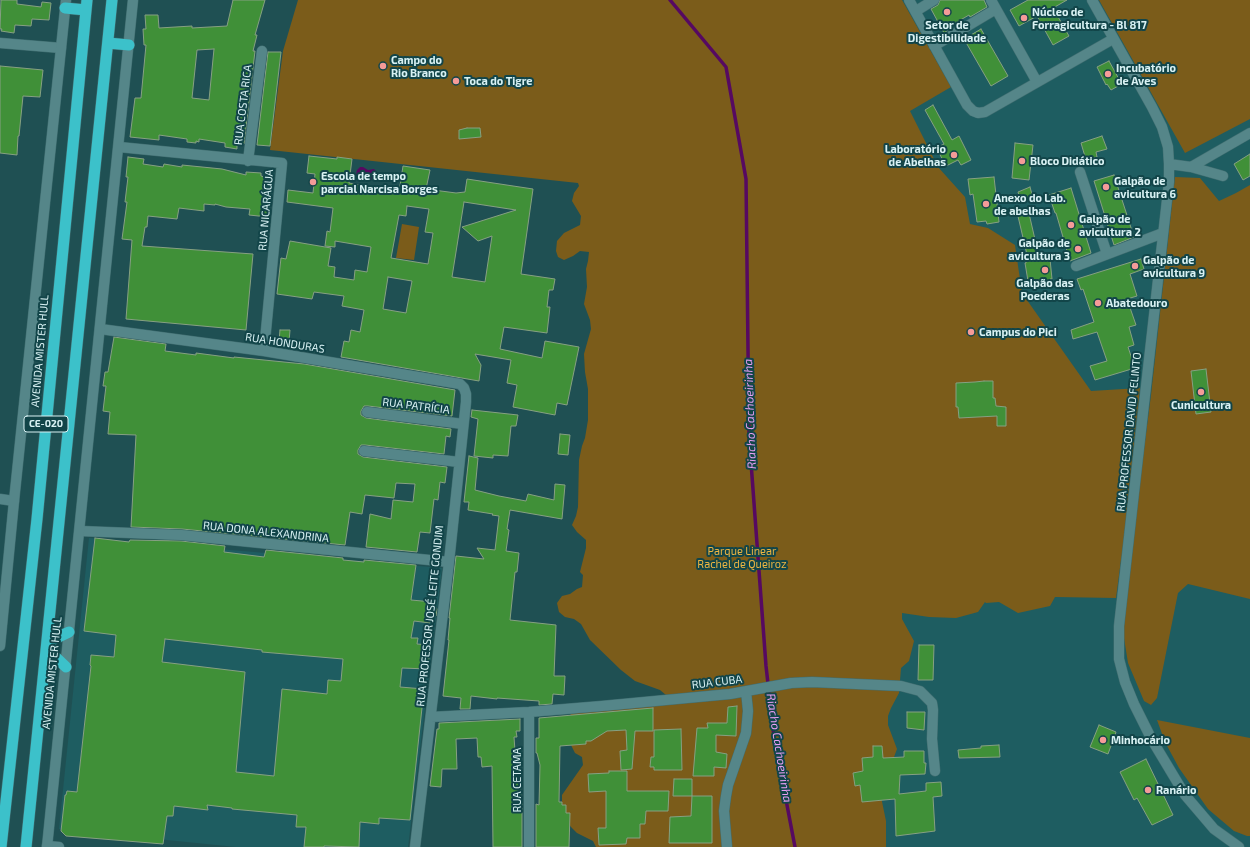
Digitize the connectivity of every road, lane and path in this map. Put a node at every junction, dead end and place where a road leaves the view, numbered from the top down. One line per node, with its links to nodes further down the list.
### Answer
1 (112, 0): 13 (highway, AVENIDA MISTER HULL / CE-020)
2 (134, 0): 14 (street, AVENIDA MISTER HULL)
3 (909, 0): 10 (street)
4 (934, 0): 10 (street)
5 (991, 0): 9 (street)
6 (1092, 0): 11 (street, RUA PROFESSOR DAVID FELINTO)
7 (65, 4): 8 (highway); 16 (street, AVENIDA MISTER HULL)
8 (86, 5): 50 (highway, AVENIDA MISTER HULL / CE-020)
9 (996, 9): 15 (street); 18 (street)
10 (916, 11): 15 (street)
11 (1114, 39): 18 (street); 22 (street, RUA PROFESSOR DAVID FELINTO)
12 (0, 43): 16 (street)
13 (108, 43): 14 (highway); 43 (highway, AVENIDA MISTER HULL / CE-020)
14 (129, 46): 20 (street, AVENIDA MISTER HULL)
15 (934, 46): 18 (street)
16 (61, 48): 37 (street, AVENIDA MISTER HULL)
17 (262, 52): 21 (street, RUA COSTA RICA)
18 (1038, 82)
19 (1250, 133): 23 (street)
20 (119, 147): 21 (street, RUA NICARÁGUA); 29 (street, AVENIDA MISTER HULL)
21 (248, 161): 30 (street, RUA NICARÁGUA)
22 (1169, 164): 23 (street); 26 (street, RUA PROFESSOR DAVID FELINTO)
23 (1191, 167): 25 (street)
24 (1080, 172): 27 (street)
25 (1222, 176)
26 (1163, 233): 27 (street); 56 (street, RUA PROFESSOR DAVID FELINTO)
27 (1107, 254): 28 (street)
28 (1076, 266)
29 (100, 329): 30 (street, RUA HONDURAS); 38 (street, AVENIDA MISTER HULL)
30 (264, 352): 31 (street, RUA HONDURAS)
31 (464, 388): 33 (street, RUA PROFESSOR JOSÉ LEITE GONDIM)
32 (367, 412): 33 (street, RUA PATRÍCIA)
33 (463, 424): 35 (street, RUA PROFESSOR JOSÉ LEITE GONDIM)
34 (364, 451): 35 (street)
35 (459, 462): 39 (street, RUA PROFESSOR JOSÉ LEITE GONDIM)
36 (0, 499): 37 (street)
37 (14, 501): 40 (street, AVENIDA MISTER HULL)
38 (80, 531): 39 (street, RUA DONA ALEXANDRINA); 41 (street, AVENIDA MISTER HULL)
39 (449, 562): 47 (street, RUA PROFESSOR JOSÉ LEITE GONDIM)
40 (2, 614): 42 (street, AVENIDA MISTER HULL)
41 (69, 632): 43 (highway); 44 (street, AVENIDA MISTER HULL)
42 (0, 646)
43 (47, 646): 44 (highway); 51 (highway, AVENIDA MISTER HULL / CE-020)
44 (66, 667): 49 (street, AVENIDA MISTER HULL)
45 (749, 690): 46 (street, RUA CUBA); 48 (street, RUA CUBA); 55 (street)
46 (529, 712): 47 (street, RUA CUBA); 54 (street, RUA CETAMA)
47 (431, 716): 53 (street, RUA PROFESSOR JOSÉ LEITE GONDIM)
48 (935, 771)
49 (47, 846): 52 (street)
50 (0, 847)
51 (26, 847)
52 (59, 847)
53 (415, 847)
54 (529, 847)
55 (728, 847)
56 (1239, 847)

